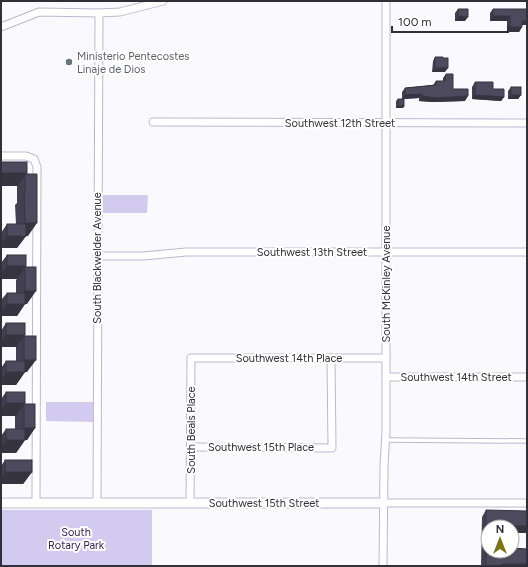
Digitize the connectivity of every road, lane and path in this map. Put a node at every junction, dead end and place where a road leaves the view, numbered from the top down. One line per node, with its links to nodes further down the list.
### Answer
1 (163, 1): 3 (street)
2 (386, 1): 6 (street, South McKinley Avenue)
3 (99, 13): 4 (street); 11 (street, South Blackwelder Avenue)
4 (1, 27)
5 (153, 122): 6 (street, Southwest 12th Street)
6 (386, 123): 7 (street, Southwest 12th Street); 9 (street, South McKinley Avenue)
7 (527, 123)
8 (1, 156): 21 (street)
9 (386, 252): 10 (street, Southwest 13th Street); 11 (street, Southwest 13th Street); 14 (street, South McKinley Avenue)
10 (527, 252)
11 (97, 256): 22 (street, South Blackwelder Avenue)
12 (191, 358): 13 (street, Southwest 14th Place); 19 (street, South Beals Place)
13 (331, 358): 14 (street, Southwest 14th Place); 19 (street, Southwest 15th Place)
14 (386, 358): 15 (street, South McKinley Avenue)
15 (386, 377): 16 (street, Southwest 14th Street); 17 (street, South McKinley Avenue)
16 (527, 377)
17 (385, 440): 18 (lane); 24 (street, South McKinley Avenue)
18 (527, 440)
19 (191, 447): 23 (street, South Beals Place)
20 (1, 503): 21 (street, Southwest 15th Street)
21 (36, 503): 22 (street, Southwest 15th Street)
22 (96, 503): 23 (street, Southwest 15th Street)
23 (190, 503): 24 (street, Southwest 15th Street)
24 (383, 503): 25 (street, Southwest 15th Street); 26 (street, South McKinley Avenue)
25 (527, 503)
26 (383, 566)

